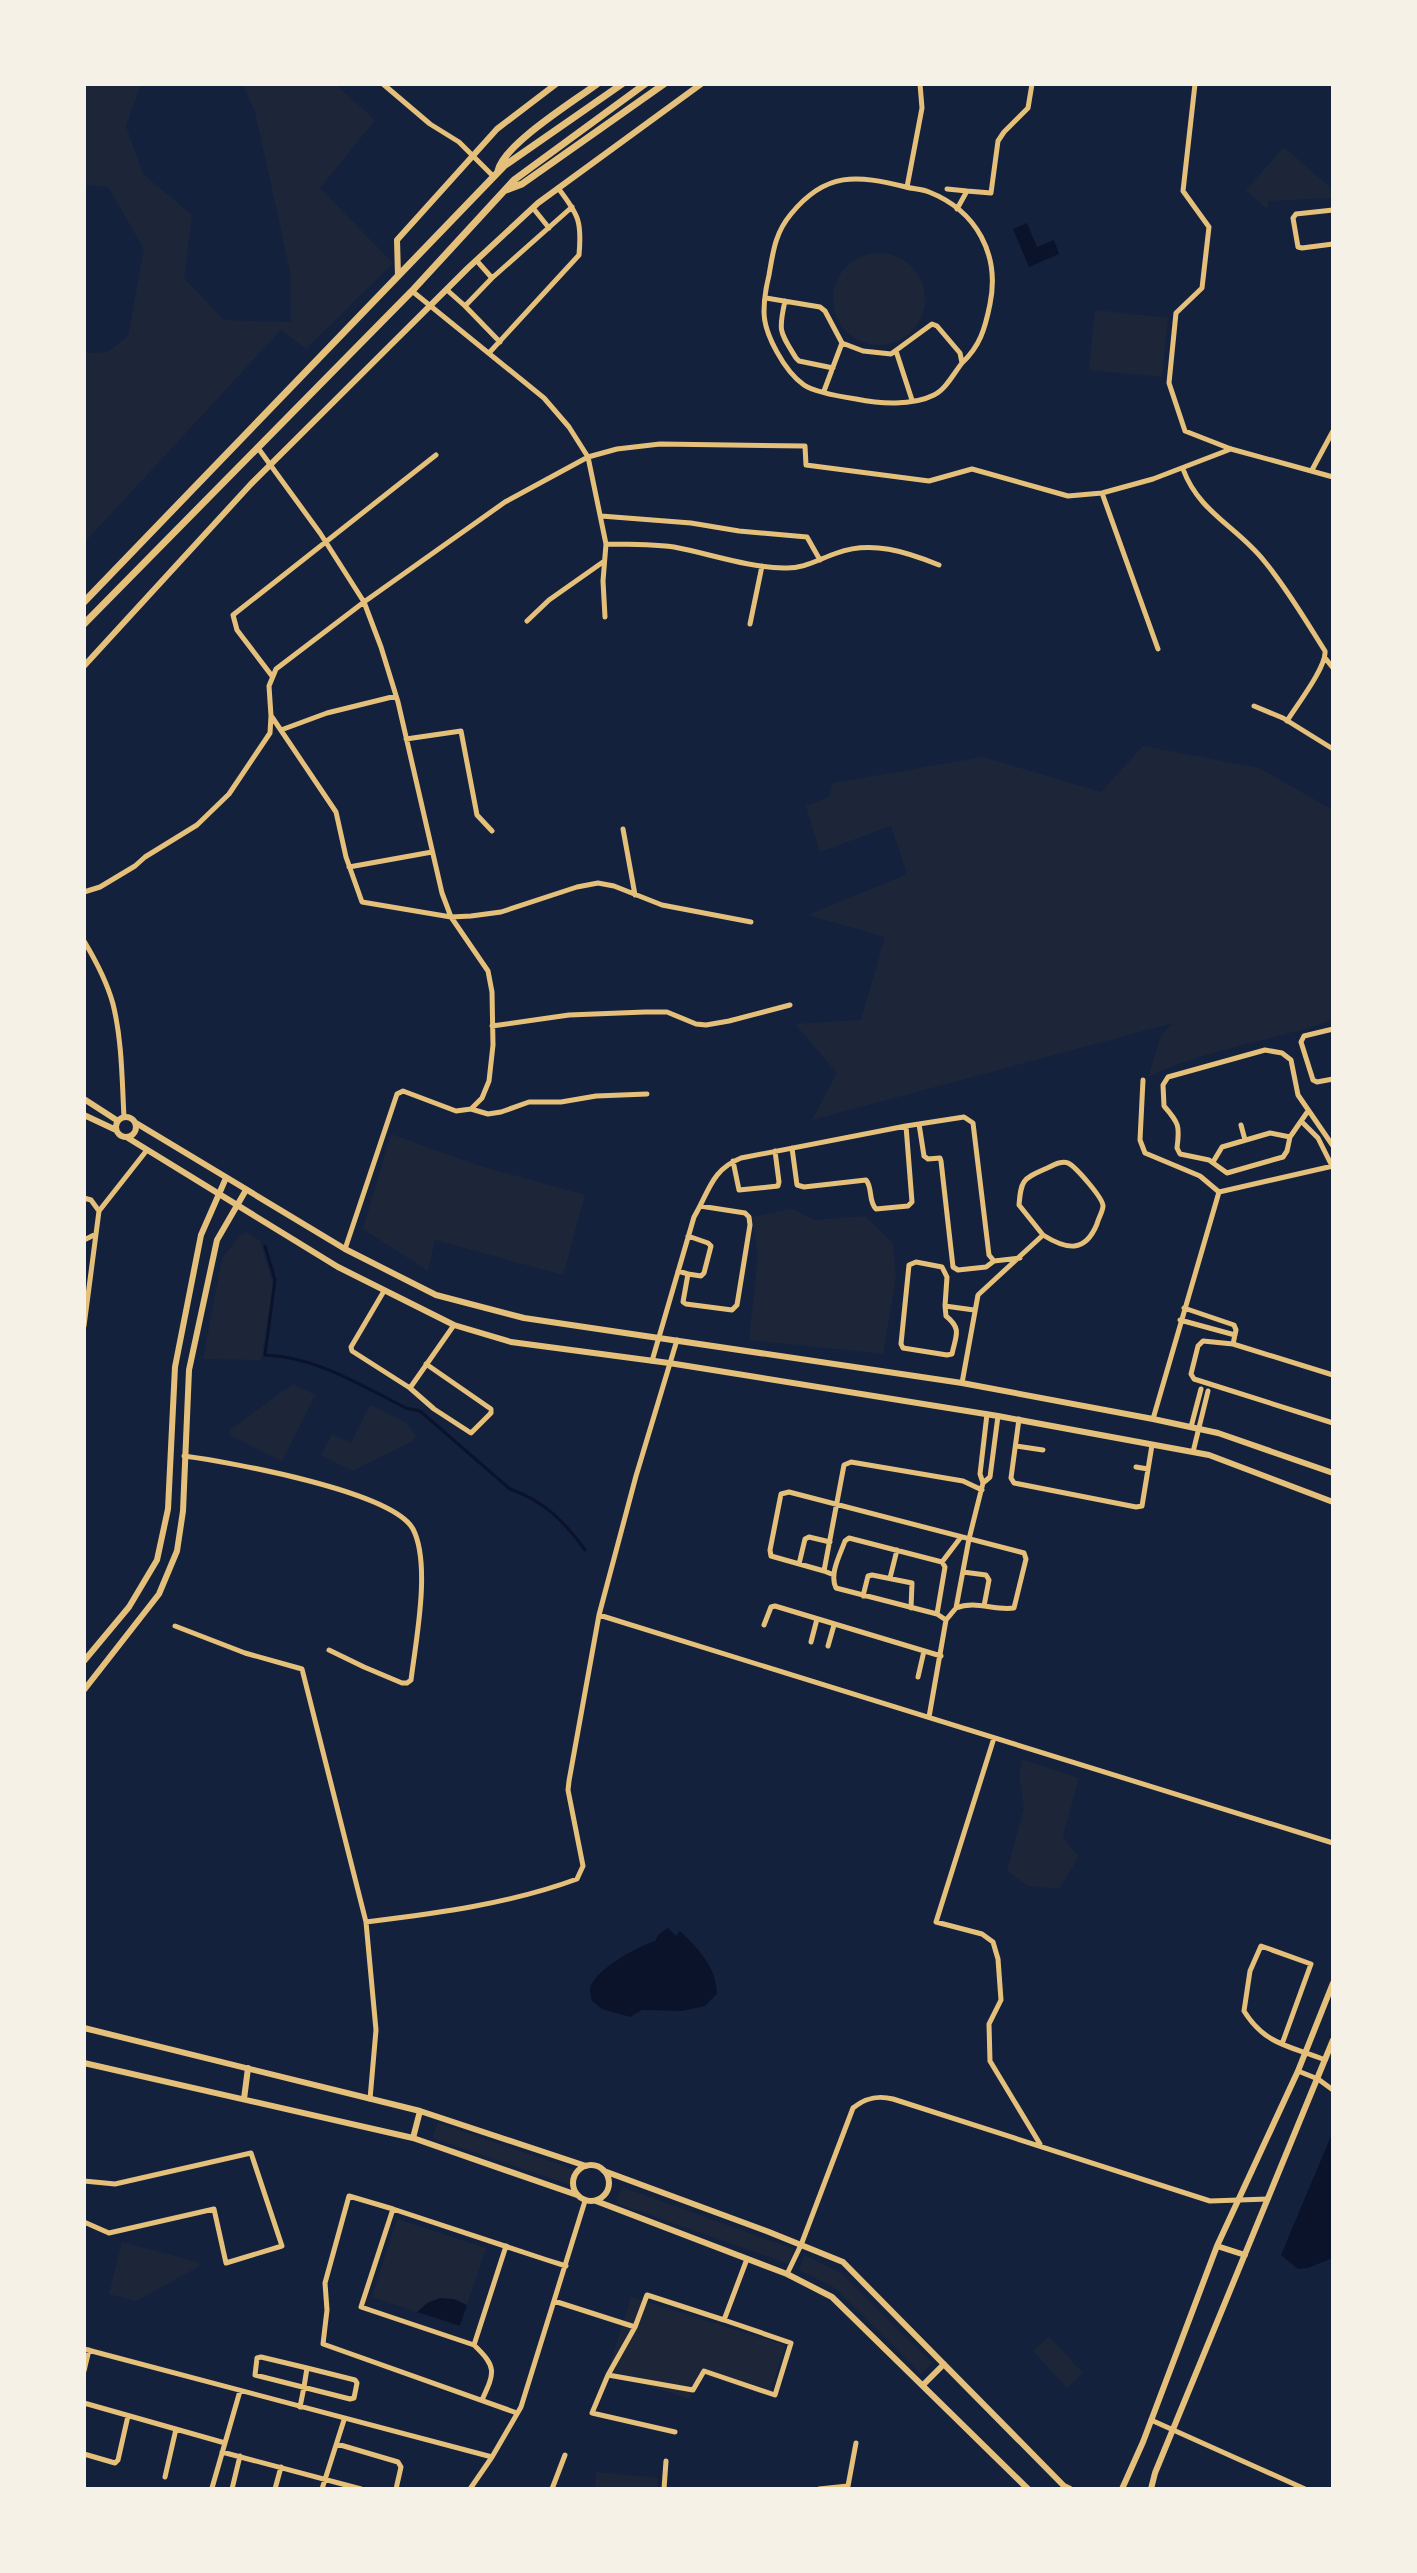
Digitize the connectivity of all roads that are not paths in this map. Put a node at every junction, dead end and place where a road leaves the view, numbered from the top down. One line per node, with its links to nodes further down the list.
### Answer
1 (383, 84): 11 (street)
2 (556, 84): 11 (street)
3 (597, 84): 12 (main road)
4 (622, 84): 12 (main road)
5 (645, 84): 16 (main road)
6 (664, 84): 16 (main road)
7 (701, 84): 14 (street)
8 (920, 84): 13 (street)
9 (1032, 84): 17 (street)
10 (1195, 84): 43 (street)
11 (473, 154): 12 (street); 25 (street)
12 (496, 175): 25 (main road)
13 (907, 187): 20 (street); 29 (street)
14 (558, 188): 18 (street); 19 (street)
15 (947, 189): 17 (street)
16 (504, 190): 28 (main road)
17 (967, 191): 20 (street)
18 (572, 207): 22 (street); 33 (street)
19 (533, 208): 22 (street); 24 (street)
20 (957, 209): 37 (street)
21 (1333, 210): 23 (street)
22 (549, 228): 26 (street)
23 (1333, 244)
24 (477, 261): 26 (street); 27 (street)
25 (398, 276): 58 (main road)
26 (492, 278): 32 (street)
27 (447, 290): 31 (street); 32 (street)
28 (412, 291): 31 (street); 42 (main road)
29 (766, 298): 30 (street); 39 (street)
30 (785, 301): 34 (street); 38 (street)
31 (431, 306): 36 (street); 46 (street)
32 (465, 306): 33 (street)
33 (500, 342): 36 (street)
34 (842, 343): 35 (street); 38 (street)
35 (896, 351): 37 (street); 40 (street)
36 (489, 353): 45 (street)
37 (962, 363): 40 (street)
38 (833, 368): 39 (street)
39 (824, 391): 40 (street)
40 (912, 400)
41 (1333, 431): 48 (street)
42 (258, 448): 46 (street); 62 (main road)
43 (1231, 449): 47 (street); 48 (street)
44 (436, 455): 52 (street)
45 (588, 457): 50 (street); 51 (street); 59 (street)
46 (271, 465): 52 (street); 66 (street)
47 (1183, 469): 50 (street); 65 (street)
48 (1312, 470): 49 (street)
49 (1333, 477)
50 (1102, 493): 64 (street)
51 (601, 516): 53 (street); 54 (street)
52 (325, 541): 59 (street); 68 (street)
53 (606, 544): 55 (street); 57 (street)
54 (820, 560): 56 (street); 57 (street)
55 (603, 561): 60 (street); 61 (street)
56 (939, 565)
57 (762, 566): 63 (street)
58 (84, 602)
59 (364, 602): 68 (street); 69 (street)
60 (605, 617)
61 (527, 621)
62 (84, 624)
63 (750, 624)
64 (1158, 649)
65 (1326, 659): 67 (street); 72 (street)
66 (84, 666)
67 (1333, 668)
68 (272, 676): 71 (street)
69 (396, 696): 73 (street); 74 (street)
70 (1254, 706): 72 (street)
71 (271, 716): 73 (street); 80 (street)
72 (1287, 721): 75 (street)
73 (281, 730): 79 (street)
74 (406, 739): 77 (street); 78 (street)
75 (1333, 749)
76 (623, 829): 81 (street)
77 (492, 831)
78 (432, 852): 79 (street); 82 (street)
79 (349, 867): 82 (street)
80 (84, 892)
81 (635, 896): 82 (street); 83 (street)
82 (451, 917): 86 (street)
83 (751, 922)
84 (84, 941): 95 (street)
85 (790, 1005): 86 (street)
86 (492, 1026): 92 (street)
87 (1333, 1029): 88 (street)
88 (1333, 1079)
89 (1143, 1080): 114 (street)
90 (647, 1094): 92 (street)
91 (84, 1099): 95 (street)
92 (471, 1109): 124 (street)
93 (1308, 1111): 96 (street); 105 (street); 110 (street)
94 (84, 1115): 101 (street)
95 (121, 1119): 97 (street); 101 (street)
96 (1301, 1121): 102 (street); 111 (street)
97 (136, 1123): 103 (street); 112 (street)
98 (919, 1124): 100 (street); 126 (street); 126 (street)
99 (1241, 1125): 104 (street)
100 (906, 1126): 106 (street); 106 (street)
101 (116, 1130): 103 (street)
102 (1290, 1137): 104 (street); 110 (street)
103 (128, 1138): 107 (street)
104 (1245, 1140): 110 (street)
105 (1333, 1146)
106 (792, 1148): 108 (street)
107 (147, 1150): 115 (street); 119 (street)
108 (775, 1151): 109 (street); 109 (street)
109 (733, 1161): 117 (street)
110 (1213, 1162)
111 (1332, 1166): 114 (street)
112 (226, 1178): 113 (street); 115 (street)
113 (246, 1190): 118 (street); 124 (street)
114 (1219, 1192): 132 (street)
115 (218, 1195): 118 (street); 147 (street)
116 (84, 1198): 119 (street)
117 (700, 1206): 122 (street); 129 (street)
118 (238, 1207): 130 (street); 148 (street)
119 (99, 1211): 120 (street)
120 (96, 1234): 123 (street); 127 (street)
121 (1043, 1235): 121 (street); 125 (street)
122 (688, 1236): 128 (street); 129 (street)
123 (84, 1240)
124 (345, 1249): 138 (street)
125 (1020, 1258): 126 (street); 133 (street)
126 (994, 1261)
127 (88, 1269): 136 (street)
128 (678, 1271): 129 (street); 138 (street)
129 (688, 1274)
130 (384, 1291): 135 (street); 146 (street)
131 (945, 1306): 131 (street); 133 (street)
132 (1184, 1308): 134 (street); 137 (street)
133 (974, 1310): 145 (street)
134 (1180, 1320): 137 (street); 152 (street)
135 (454, 1325): 141 (street); 143 (street)
136 (84, 1326)
137 (1235, 1335): 140 (street)
138 (658, 1337): 139 (street); 141 (street)
139 (677, 1340): 142 (street); 145 (street)
140 (1233, 1344): 144 (street); 153 (street)
141 (652, 1361): 142 (street)
142 (669, 1363): 149 (street); 184 (street)
143 (426, 1364): 146 (street); 146 (street)
144 (1333, 1375)
145 (962, 1383): 152 (street)
146 (410, 1388)
147 (173, 1404): 148 (street); 171 (street)
148 (187, 1404): 160 (street)
149 (987, 1414): 150 (street); 164 (street)
150 (998, 1416): 151 (street); 164 (street)
151 (1019, 1419): 156 (street); 157 (street)
152 (1153, 1419): 154 (street)
153 (1333, 1423)
154 (1191, 1427): 155 (street); 155 (street)
155 (1200, 1429): 159 (street); 163 (street)
156 (1152, 1445): 159 (street); 162 (street)
157 (1016, 1446): 158 (street); 162 (street)
158 (1043, 1450)
159 (1193, 1452): 165 (street)
160 (184, 1456): 174 (street); 192 (street)
161 (1136, 1467): 162 (street)
162 (1148, 1469)
163 (1333, 1473)
164 (982, 1487): 166 (street); 168 (street)
165 (1333, 1502)
166 (838, 1503): 167 (street); 169 (street); 173 (street)
167 (961, 1537): 168 (street); 172 (street)
168 (969, 1539): 176 (street); 180 (street)
169 (830, 1542): 173 (street); 175 (street)
170 (897, 1550): 172 (street); 177 (street); 178 (street)
171 (157, 1560): 174 (street); 195 (street)
172 (942, 1562): 183 (street)
173 (799, 1564): 175 (street)
174 (171, 1566): 197 (street)
175 (824, 1571): 177 (street)
176 (963, 1572): 180 (street); 182 (street)
177 (834, 1575): 179 (street)
178 (890, 1578): 179 (street); 181 (street)
179 (863, 1596): 181 (street)
180 (984, 1606): 182 (street)
181 (911, 1608): 183 (street)
182 (956, 1608): 186 (street)
183 (937, 1614): 186 (street)
184 (599, 1615): 198 (street); 201 (street)
185 (817, 1619): 187 (street); 188 (street); 190 (street)
186 (946, 1620): 194 (street)
187 (764, 1625)
188 (834, 1625): 191 (street); 193 (street)
189 (175, 1626): 201 (street)
190 (811, 1642)
191 (828, 1646)
192 (329, 1650)
193 (924, 1651): 194 (street); 196 (street)
194 (941, 1656): 198 (street)
195 (84, 1661)
196 (918, 1677)
197 (84, 1690)
198 (929, 1717): 199 (street)
199 (994, 1738): 200 (street); 217 (street)
200 (1333, 1843)
201 (366, 1922): 214 (street)
202 (1333, 1983): 206 (street)
203 (84, 2028): 209 (street)
204 (1333, 2040): 207 (street)
205 (1282, 2044): 205 (street); 206 (street)
206 (1305, 2052): 207 (street); 210 (street)
207 (1325, 2060): 211 (street)
208 (84, 2063): 213 (street)
209 (248, 2068): 213 (street); 214 (street)
210 (1298, 2071): 211 (street); 222 (street)
211 (1318, 2079): 212 (street); 223 (street)
212 (1333, 2090)
213 (244, 2099): 216 (street)
214 (370, 2099): 215 (street)
215 (420, 2111): 216 (street); 218 (street)
216 (413, 2138): 221 (street)
217 (1041, 2145): 222 (street); 228 (street)
218 (586, 2166): 219 (street); 221 (street)
219 (604, 2171): 225 (street); 228 (street)
220 (84, 2181): 227 (street)
221 (577, 2195): 224 (street)
222 (1238, 2199): 223 (street); 230 (street)
223 (1268, 2199): 231 (street)
224 (585, 2201): 225 (street); 233 (street)
225 (596, 2201): 232 (street)
226 (393, 2209): 229 (street); 238 (street); 247 (street)
227 (84, 2222)
228 (801, 2245): 234 (street); 240 (street)
229 (506, 2246): 233 (street); 238 (street)
230 (1217, 2246): 231 (street); 253 (street)
231 (1245, 2255): 255 (street)
232 (747, 2259): 234 (street); 236 (street)
233 (566, 2266): 235 (street)
234 (787, 2274): 244 (street)
235 (554, 2301): 237 (street); 250 (street)
236 (724, 2320): 237 (street); 243 (street)
237 (635, 2327): 243 (street)
238 (474, 2345): 247 (street)
239 (86, 2349): 242 (street); 246 (street)
240 (944, 2364): 244 (street); 280 (street)
241 (307, 2368): 245 (street); 245 (street); 245 (street)
242 (84, 2369)
243 (608, 2375): 256 (street)
244 (923, 2385): 279 (street)
245 (304, 2387): 249 (street)
246 (240, 2391): 249 (street); 257 (street)
247 (482, 2400): 250 (street)
248 (84, 2403): 251 (street)
249 (300, 2407): 252 (street)
250 (517, 2413): 264 (street)
251 (128, 2416): 254 (street); 261 (street)
252 (344, 2420): 259 (street); 264 (street)
253 (1151, 2420): 255 (street); 281 (street)
254 (176, 2429): 257 (street); 267 (street)
255 (1172, 2431): 282 (street); 283 (street)
256 (675, 2432)
257 (225, 2443): 260 (street)
258 (856, 2443): 278 (street)
259 (337, 2444): 268 (street); 274 (street)
260 (222, 2452): 263 (street); 269 (street)
261 (84, 2454)
262 (565, 2455): 276 (street)
263 (240, 2456): 266 (street); 270 (street)
264 (492, 2457): 275 (street)
265 (666, 2461): 277 (street)
266 (281, 2467): 268 (street); 271 (street)
267 (165, 2477)
268 (325, 2480): 272 (street); 273 (street)
269 (212, 2488)
270 (232, 2489)
271 (275, 2489)
272 (322, 2489)
273 (361, 2489)
274 (396, 2489)
275 (470, 2489)
276 (552, 2489)
277 (664, 2489)
278 (819, 2489)
279 (1028, 2489)
280 (1070, 2489)
281 (1122, 2489)
282 (1151, 2489)
283 (1305, 2489)

